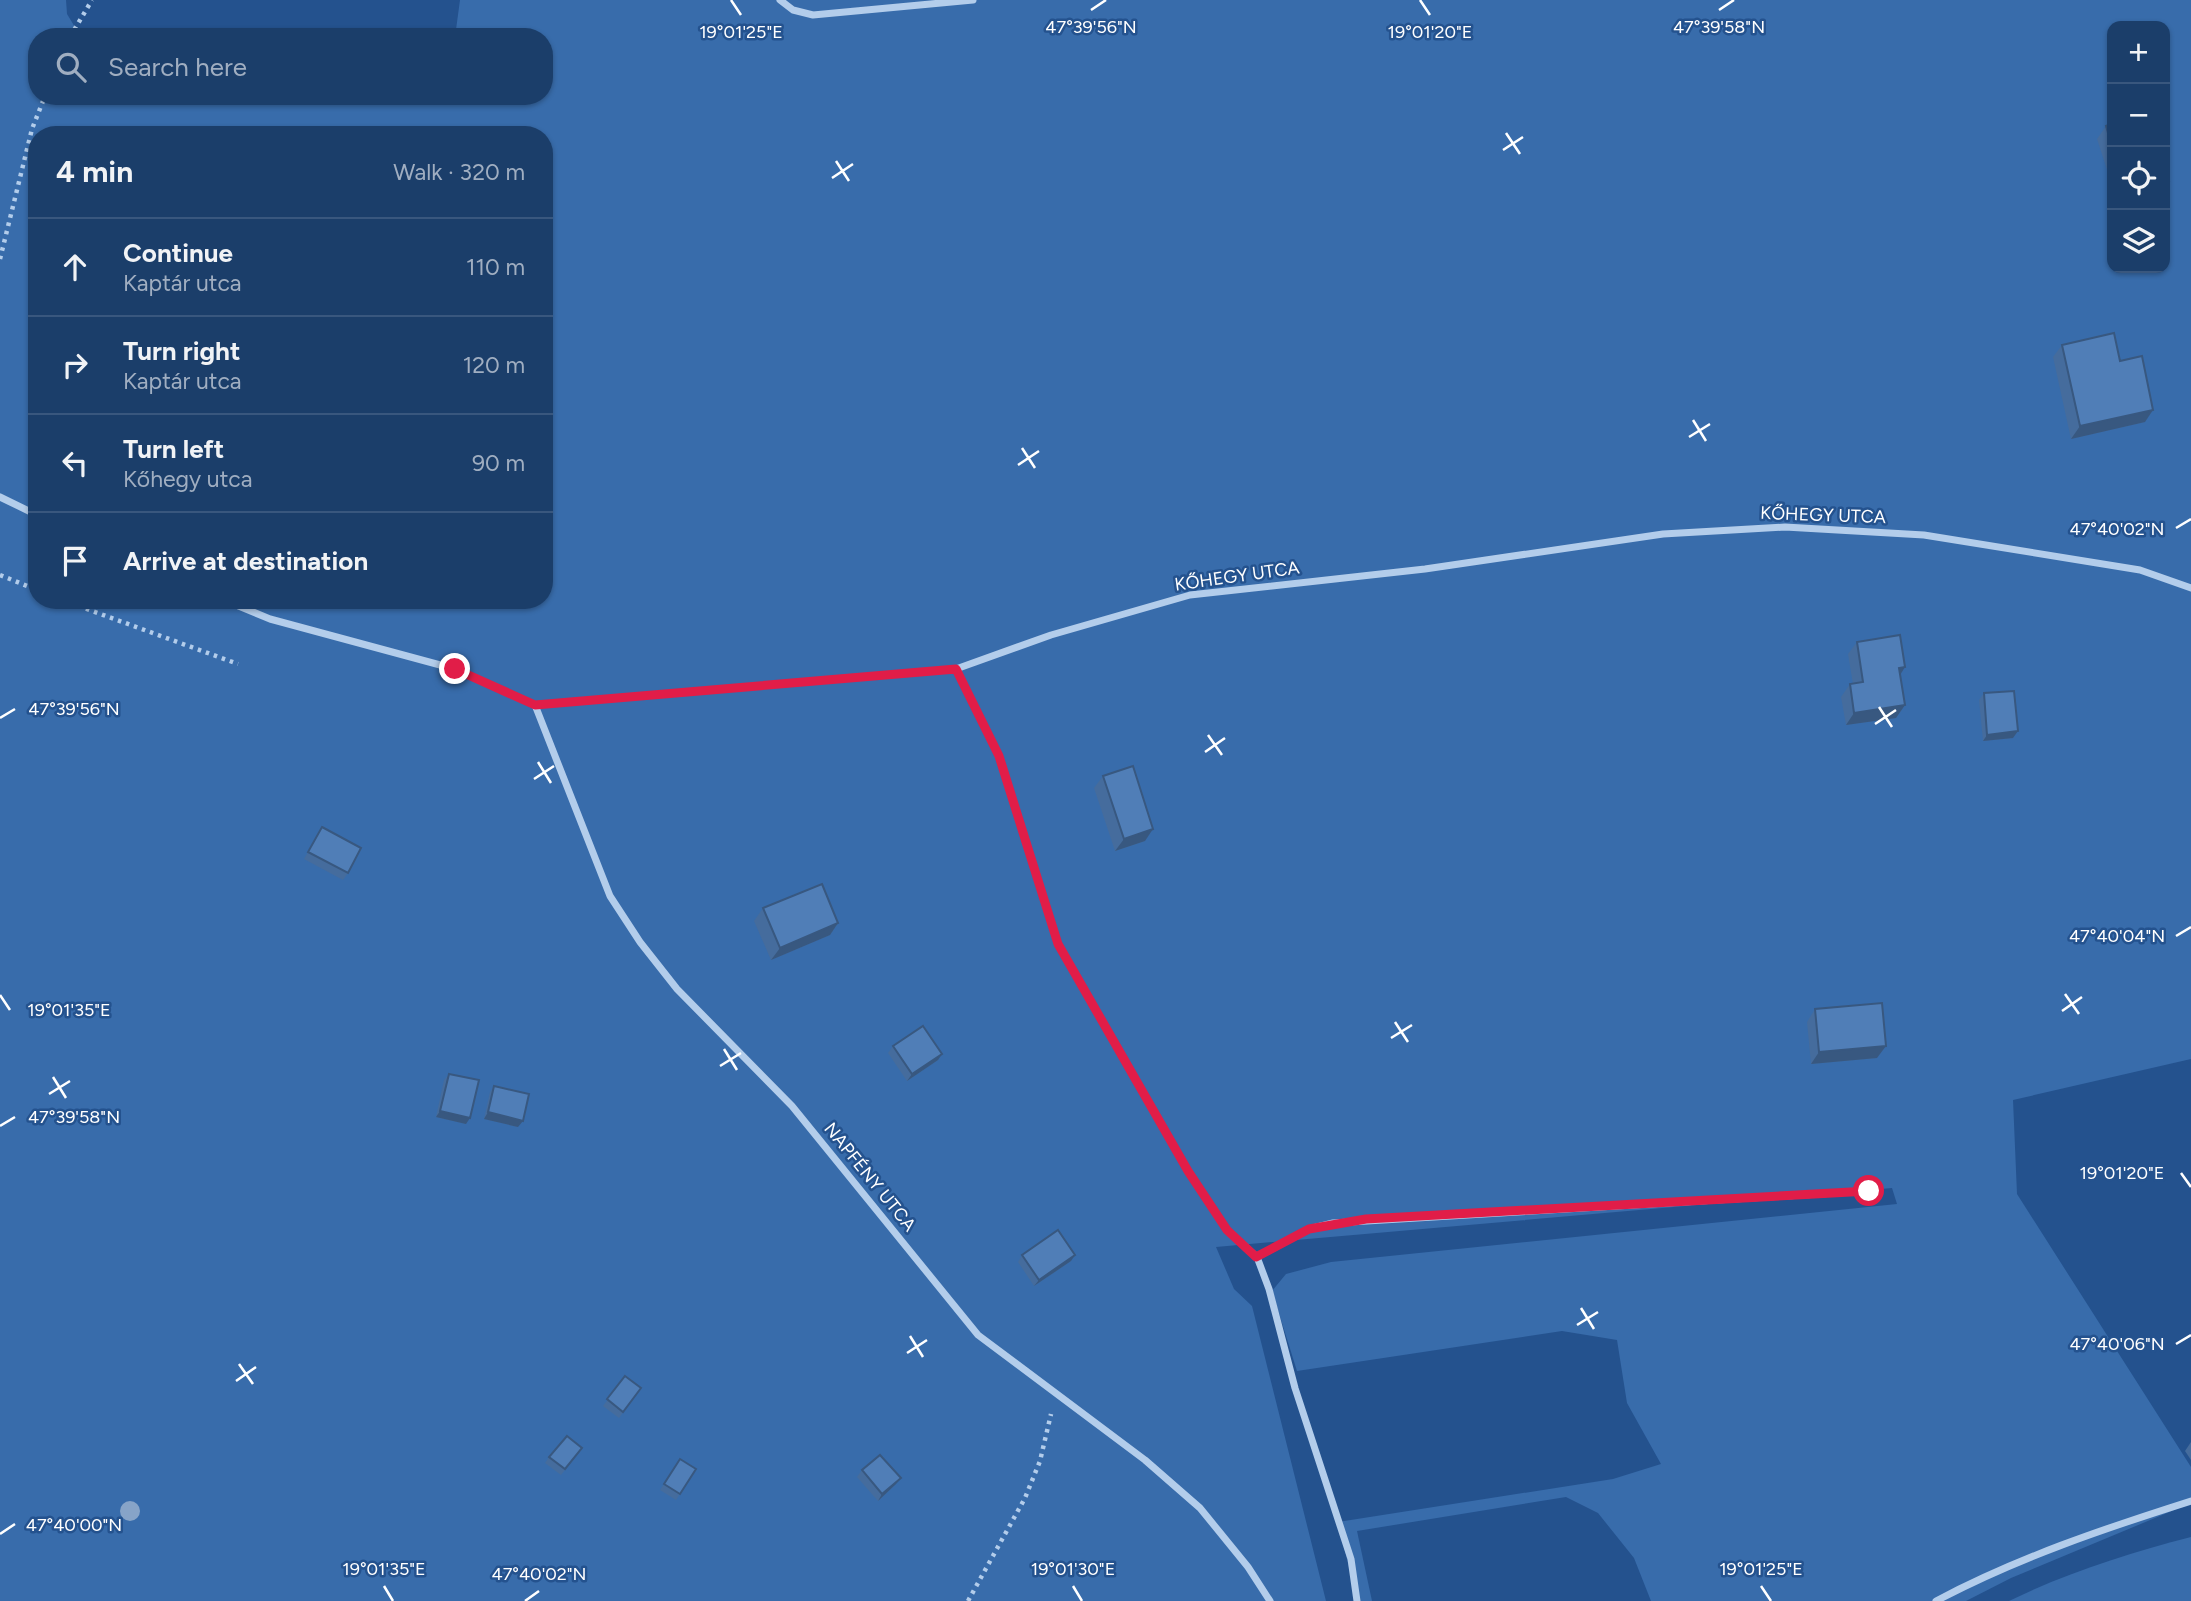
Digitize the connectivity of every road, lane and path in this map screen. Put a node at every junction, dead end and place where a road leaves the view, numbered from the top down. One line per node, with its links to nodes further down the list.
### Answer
1 (92, 0): 4 (path)
2 (780, 0): 3 (street)
3 (973, 0)
4 (75, 28)
5 (41, 105): 6 (path)
6 (33, 126)
7 (28, 145): 8 (path)
8 (0, 259)
9 (0, 497): 10 (street)
10 (28, 511)
11 (0, 575): 12 (path)
12 (28, 586)
13 (2191, 588): 17 (street, KŐHEGY UTCA)
14 (87, 609): 16 (path)
15 (246, 609): 18 (street, KŐHEGY UTCA)
16 (238, 664)
17 (956, 669): 18 (street, KŐHEGY UTCA); 20 (street)
18 (535, 705): 21 (street, NAPFÉNY UTCA)
19 (1869, 1191): 20 (street)
20 (1256, 1257): 25 (street)
21 (1055, 1396): 23 (path); 24 (street, NAPFÉNY UTCA)
22 (2191, 1501): 26 (street)
23 (968, 1601)
24 (1270, 1601)
25 (1357, 1601)
26 (1936, 1601)

